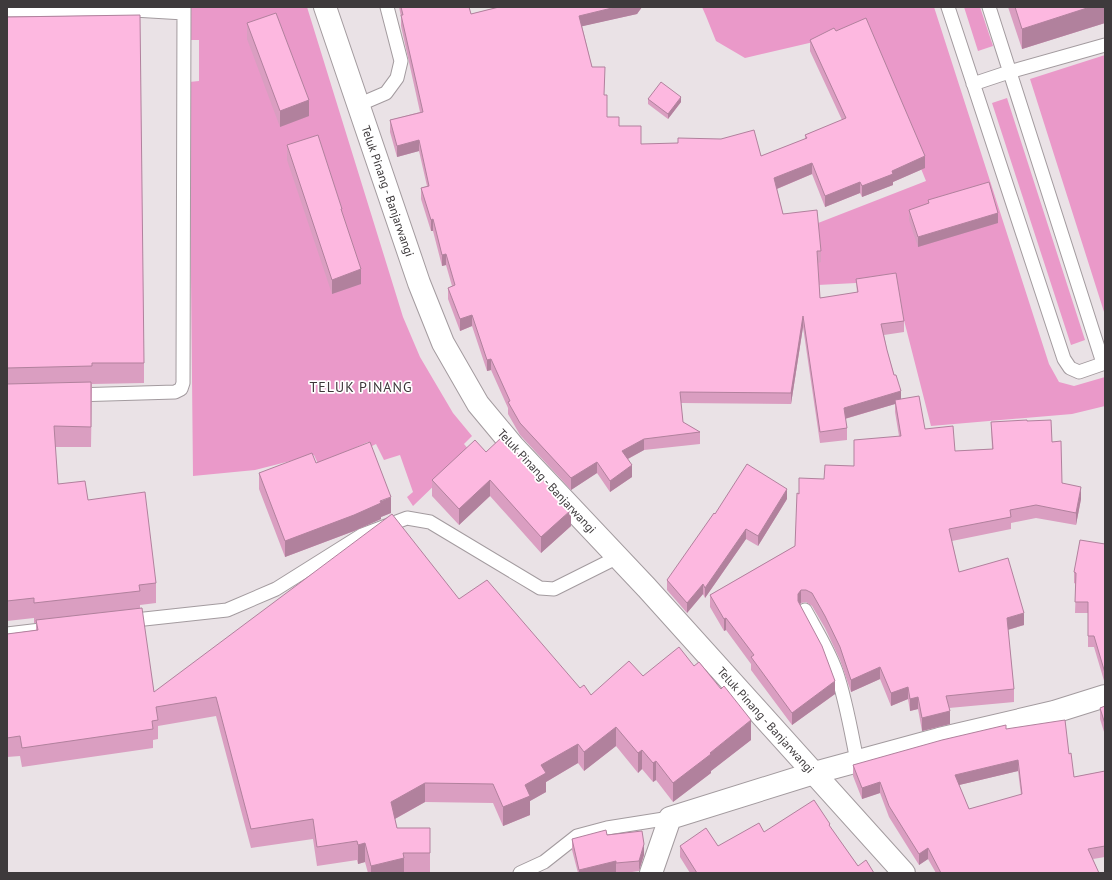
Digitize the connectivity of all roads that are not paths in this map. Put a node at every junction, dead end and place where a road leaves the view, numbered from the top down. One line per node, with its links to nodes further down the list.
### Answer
1 (325, 7): 11 (main road, Teluk Pinang - Banjarwangi)
2 (387, 7): 11 (lane)
3 (948, 7): 10 (lane)
4 (989, 7): 9 (lane)
5 (117, 8): 6 (lane); 7 (lane)
6 (7, 10)
7 (184, 10): 13 (lane)
8 (1105, 45): 9 (lane)
9 (1009, 72): 10 (lane); 12 (lane)
10 (973, 84): 12 (lane)
11 (358, 105): 14 (main road, Teluk Pinang - Banjarwangi)
12 (1104, 363)
13 (60, 395)
14 (618, 557): 16 (lane); 21 (main road, Teluk Pinang - Banjarwangi)
15 (806, 610): 20 (lane)
16 (117, 622)
17 (62, 628): 18 (lane)
18 (7, 634)
19 (1105, 696): 20 (main road)
20 (858, 762): 21 (main road)
21 (814, 773): 22 (main road); 25 (main road, Teluk Pinang - Banjarwangi)
22 (670, 818): 23 (lane); 24 (main road)
23 (520, 873)
24 (651, 873)
25 (904, 873)

